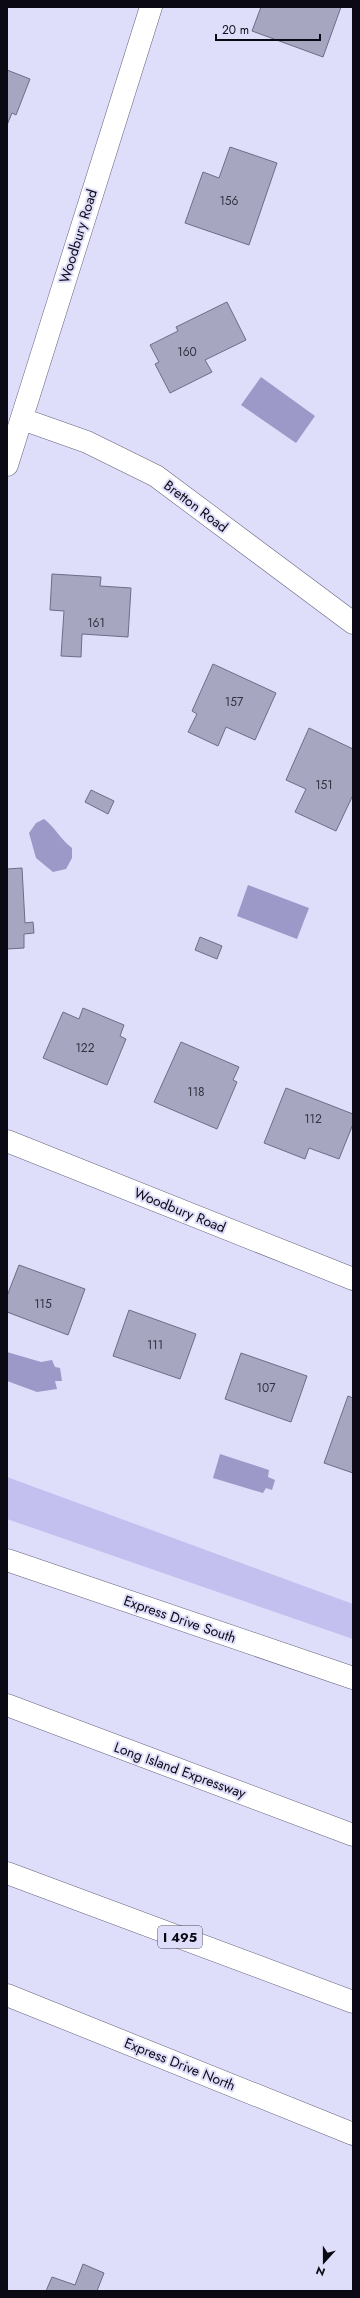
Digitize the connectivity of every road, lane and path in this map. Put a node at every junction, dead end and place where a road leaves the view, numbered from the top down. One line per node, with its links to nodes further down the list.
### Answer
1 (151, 7): 2 (main road, Woodbury Road)
2 (22, 419): 3 (main road, Woodbury Road); 4 (main road, Bretton Road)
3 (7, 465)
4 (353, 623)
5 (7, 1141): 6 (main road, Woodbury Road)
6 (353, 1279)
7 (7, 1560): 8 (main road, Express Drive South)
8 (353, 1678)
9 (7, 1705): 10 (main road, Long Island Expressway)
10 (353, 1835)
11 (7, 1873): 13 (main road, I 495)
12 (7, 1995): 14 (main road, Express Drive North)
13 (353, 2002)
14 (353, 2134)

